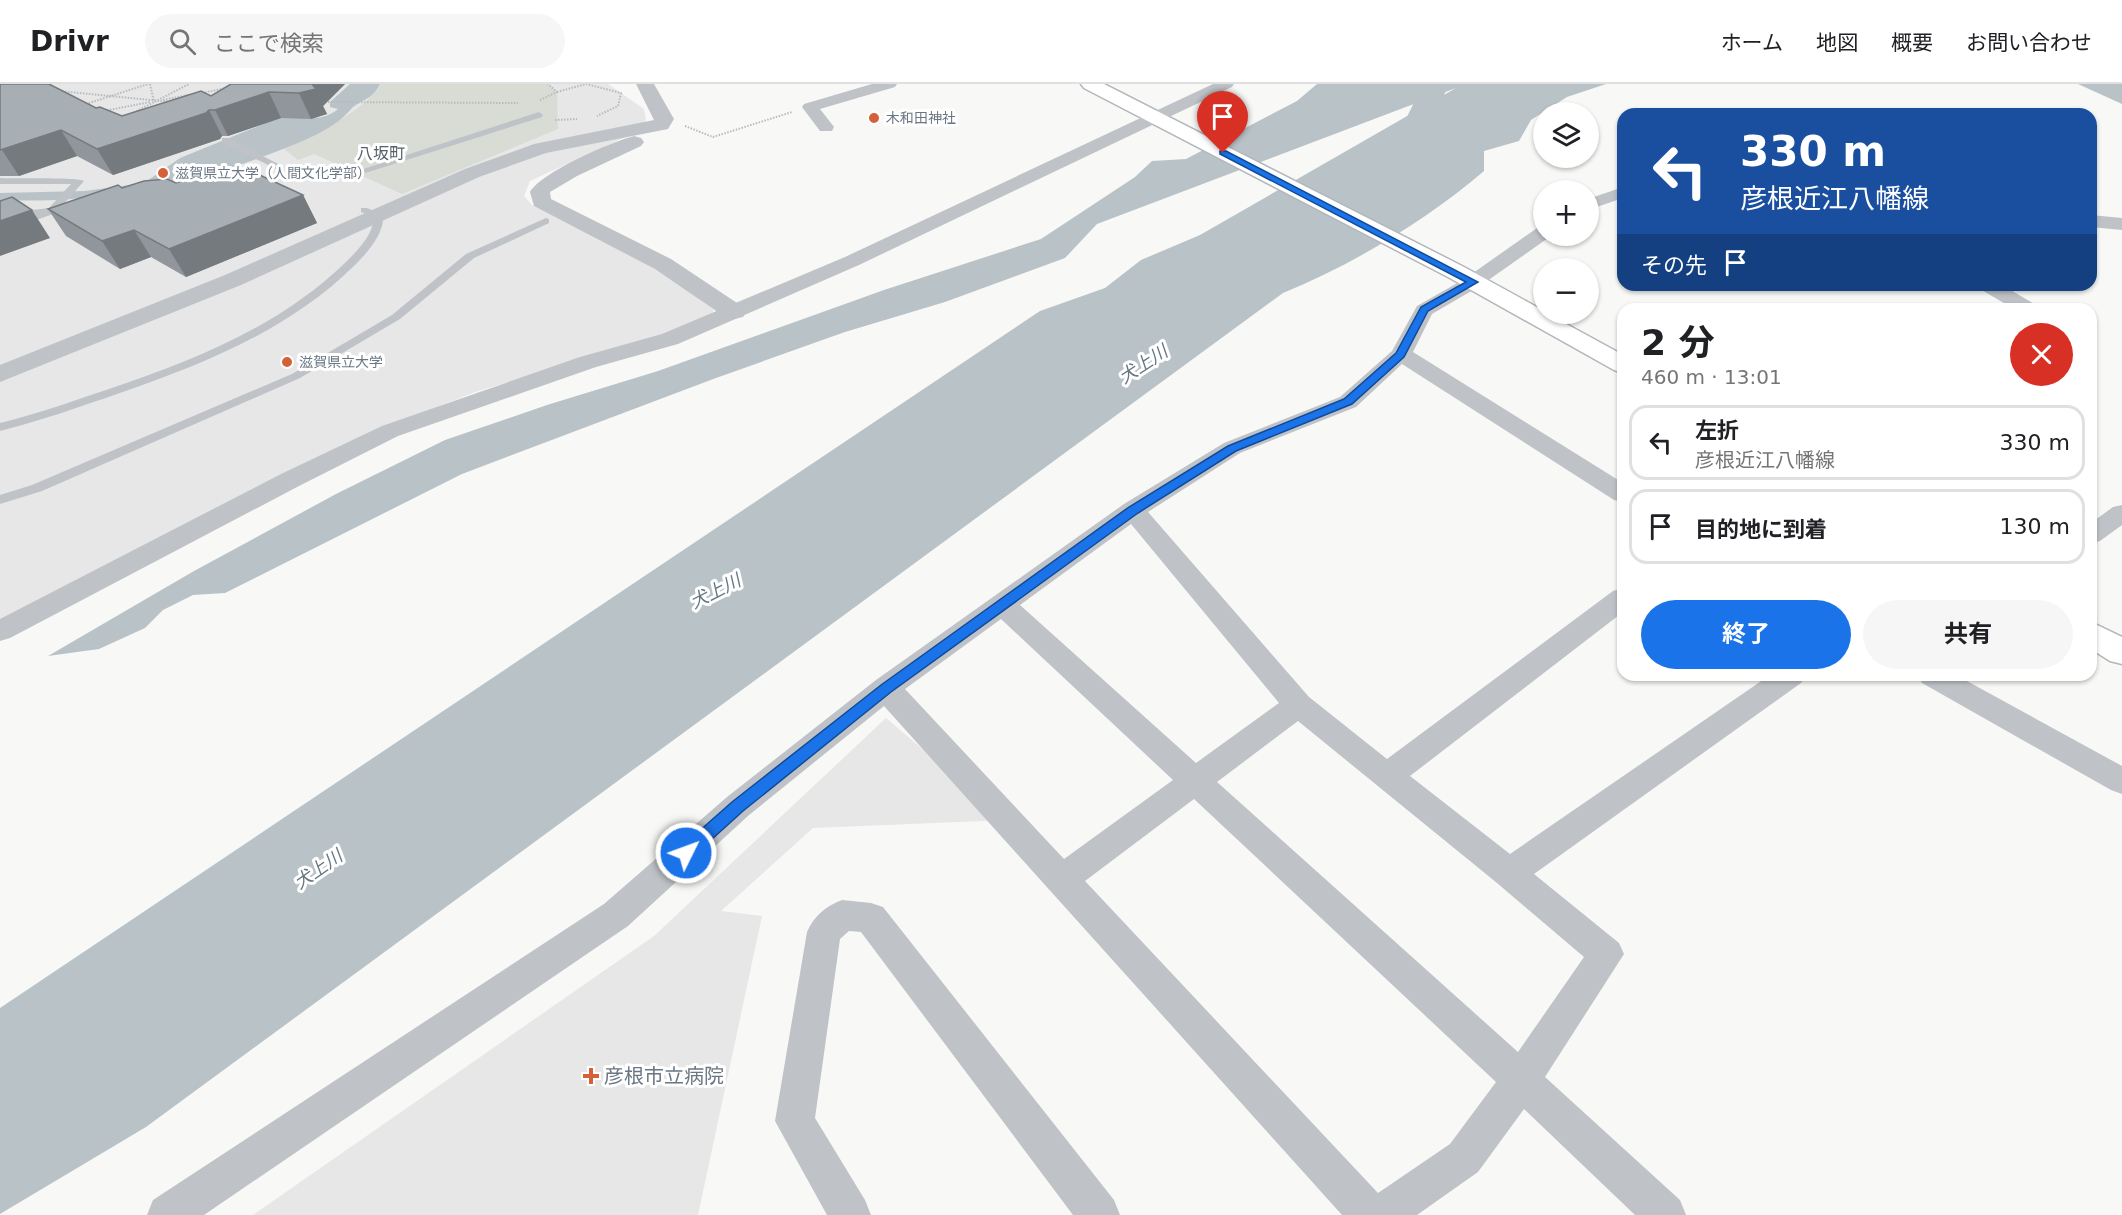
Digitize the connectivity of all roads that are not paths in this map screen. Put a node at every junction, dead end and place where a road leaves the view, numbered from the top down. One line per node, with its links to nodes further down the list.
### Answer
1 (645, 84): 7 (street)
2 (889, 84): 8 (street)
3 (1090, 84): 6 (main road)
4 (1226, 84): 6 (street)
5 (539, 115): 12 (lane)
6 (1158, 120): 28 (main road); 31 (street)
7 (663, 122): 10 (street); 14 (street)
8 (825, 127)
9 (225, 140): 11 (lane)
10 (507, 160): 13 (street); 14 (street)
11 (279, 167)
12 (356, 173)
13 (465, 176): 17 (street); 17 (street)
14 (554, 180): 31 (street)
15 (0, 181): 20 (lane)
16 (1617, 194): 18 (street)
17 (409, 201): 21 (street)
18 (1599, 201)
19 (75, 209): 20 (lane)
20 (53, 210): 22 (lane); 26 (lane)
21 (371, 213): 34 (street); 35 (lane)
22 (0, 217)
23 (546, 221): 37 (lane)
24 (2097, 222): 25 (street)
25 (2122, 224)
26 (0, 230)
27 (1533, 238): 28 (street)
28 (1464, 277): 32 (street); 33 (main road)
29 (1998, 291): 30 (street)
30 (2018, 303)
31 (734, 312): 43 (street)
32 (1401, 354): 36 (street); 38 (street)
33 (1617, 362)
34 (0, 375)
35 (0, 427)
36 (1617, 490)
37 (0, 500)
38 (1133, 510): 42 (street); 49 (street)
39 (2122, 513): 40 (street)
40 (2097, 531)
41 (1617, 603): 50 (street)
42 (1003, 605): 48 (street); 52 (street)
43 (0, 631)
44 (2097, 637): 45 (main road)
45 (2122, 652)
46 (1782, 681): 53 (street)
47 (1943, 681): 51 (street)
48 (886, 688): 54 (street); 57 (street)
49 (1298, 705): 50 (street); 52 (street)
50 (1387, 776): 53 (street)
51 (2122, 781)
52 (1194, 782): 54 (street); 55 (street)
53 (1509, 873): 55 (street)
54 (1061, 880): 59 (street)
55 (1521, 1080): 60 (street); 61 (street)
56 (1083, 1209): 58 (street)
57 (168, 1215)
58 (850, 1215)
59 (1370, 1215)
60 (1382, 1215)
61 (1665, 1215)

